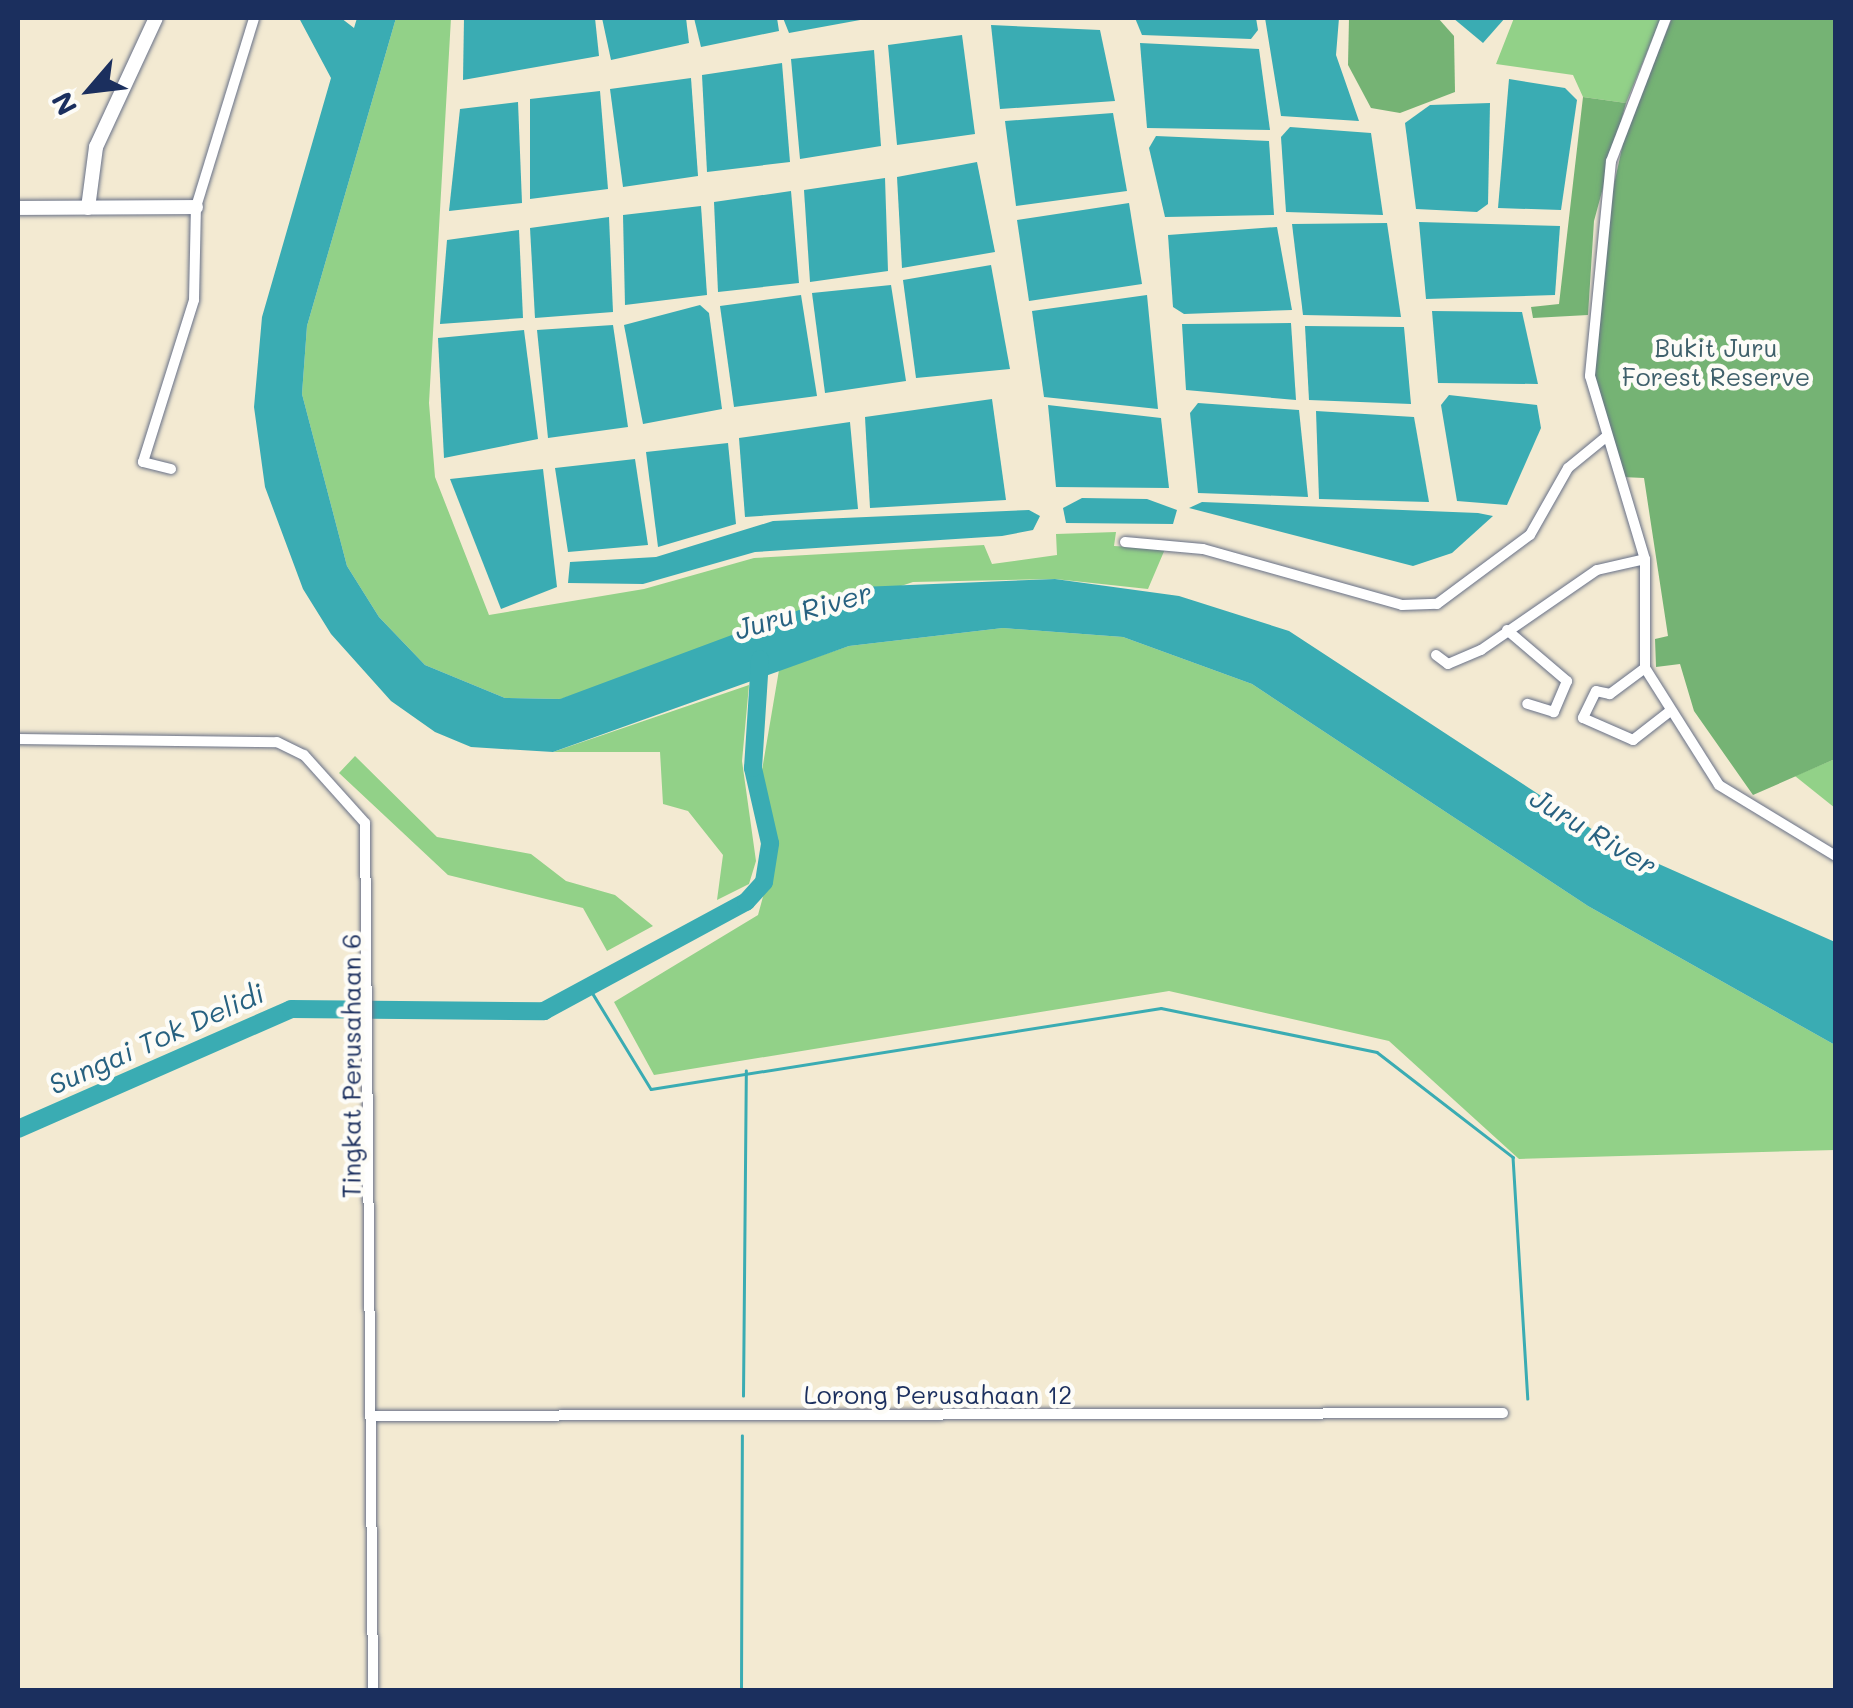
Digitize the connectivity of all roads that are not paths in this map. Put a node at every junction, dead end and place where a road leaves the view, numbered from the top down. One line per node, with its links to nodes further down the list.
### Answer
1 (156, 18): 6 (street)
2 (254, 18): 4 (street)
3 (1666, 18): 7 (street)
4 (196, 207): 6 (street); 8 (street)
5 (18, 208): 6 (street)
6 (88, 208)
7 (1607, 436): 9 (street); 10 (street)
8 (171, 468)
9 (1125, 542)
10 (1645, 559): 11 (street); 13 (street)
11 (1508, 630): 12 (street); 14 (street)
12 (1436, 655)
13 (1645, 668): 15 (street); 15 (street)
14 (1527, 704)
15 (1669, 712): 17 (street)
16 (18, 740): 19 (street, Tingkat Perusahaan 6)
17 (1836, 856)
18 (1503, 1413): 19 (street, Lorong Perusahaan 12)
19 (372, 1416): 20 (street, Tingkat Perusahaan 6)
20 (373, 1690)

